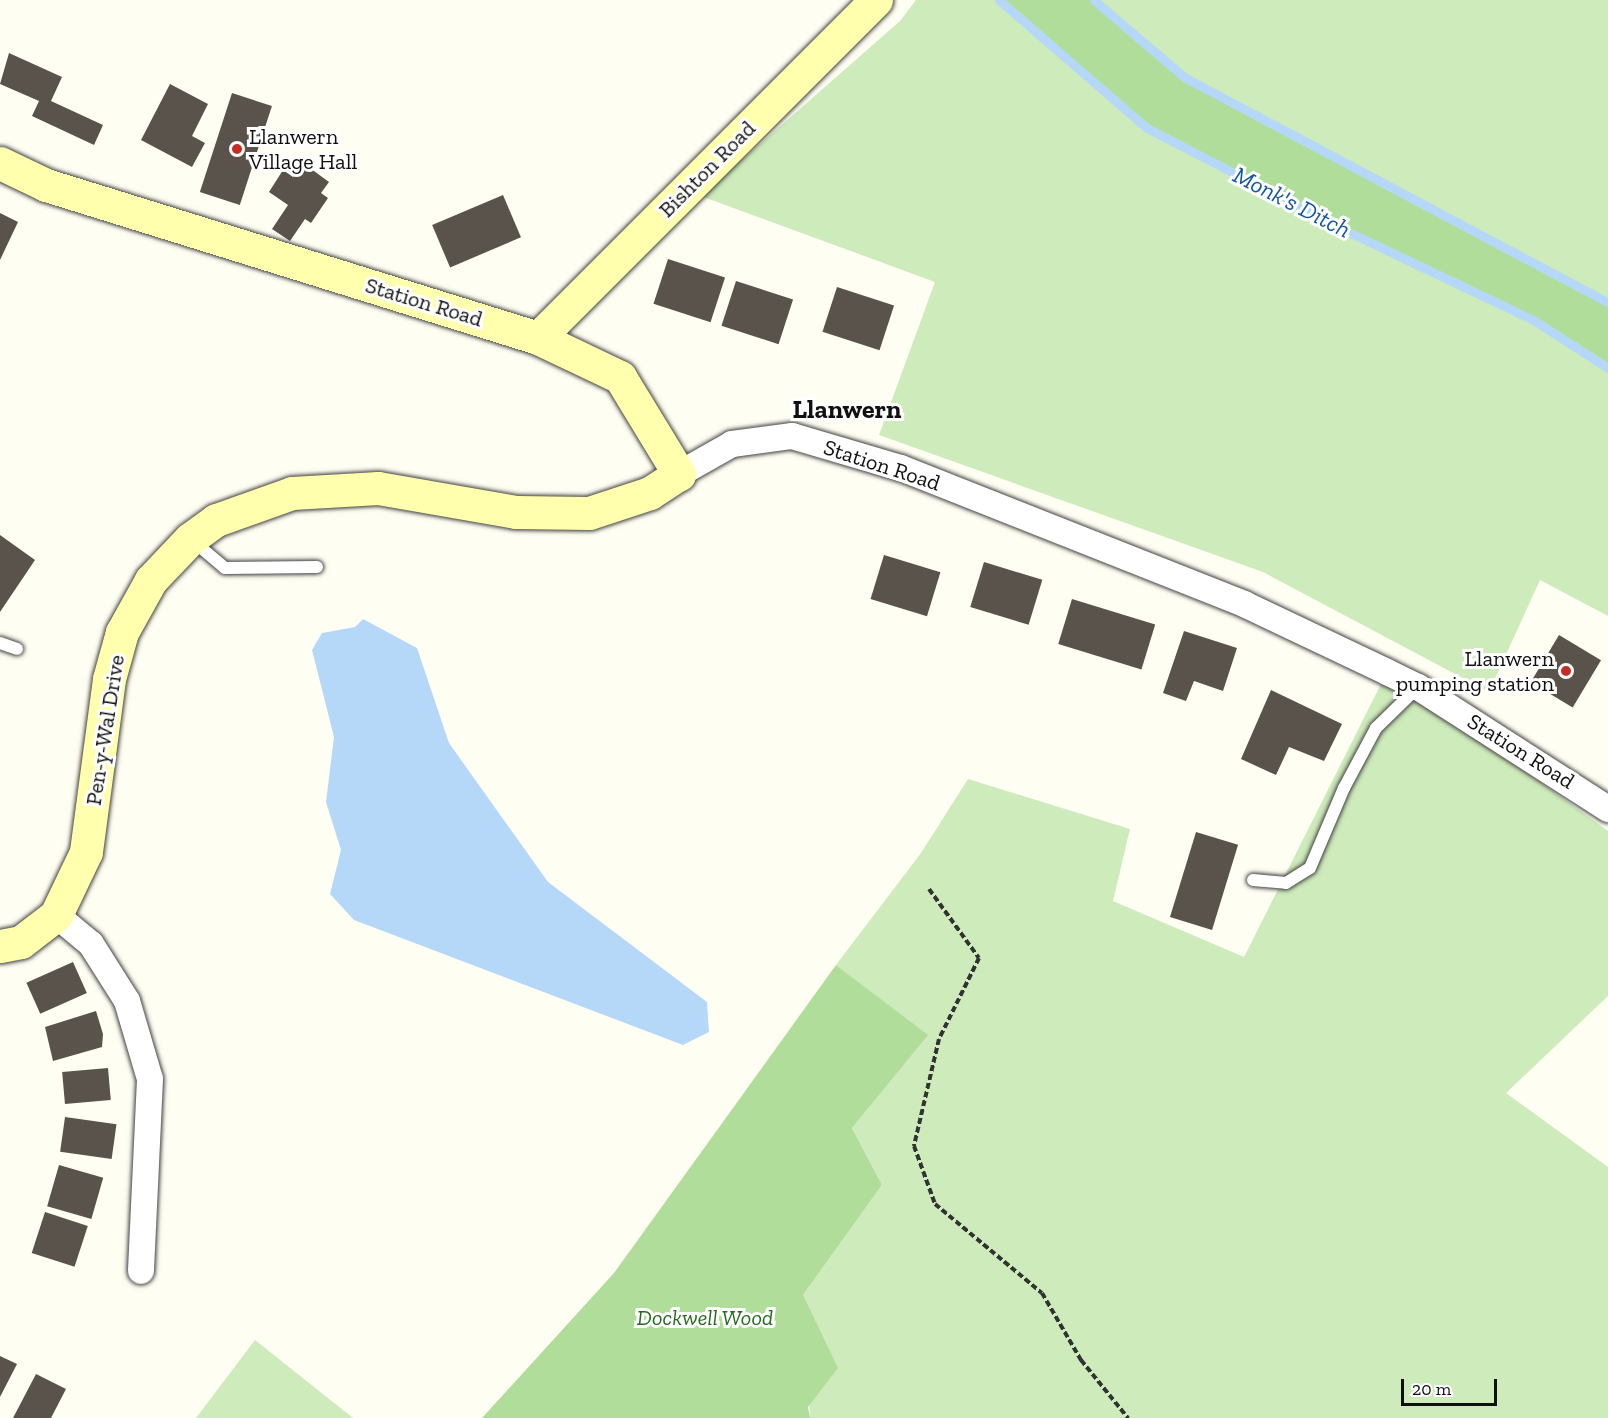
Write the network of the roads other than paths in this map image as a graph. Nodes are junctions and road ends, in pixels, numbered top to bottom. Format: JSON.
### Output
{"nodes":[{"id":1,"x":876,"y":0,"type":"edge"},
{"id":2,"x":0,"y":163,"type":"edge"},
{"id":3,"x":538,"y":338,"type":"junction"},
{"id":4,"x":679,"y":474,"type":"junction"},
{"id":5,"x":190,"y":539,"type":"junction"},
{"id":6,"x":317,"y":567,"type":"dead end"},
{"id":7,"x":0,"y":643,"type":"edge"},
{"id":8,"x":17,"y":649,"type":"dead end"},
{"id":9,"x":1418,"y":687,"type":"junction"},
{"id":10,"x":1608,"y":809,"type":"edge"},
{"id":11,"x":1253,"y":880,"type":"dead end"},
{"id":12,"x":56,"y":915,"type":"junction"},
{"id":13,"x":0,"y":946,"type":"edge"},
{"id":14,"x":141,"y":1271,"type":"dead end"}],
"edges":[{"from":1,"to":3,"type":"street","name":"Bishton Road"},
{"from":2,"to":3,"type":"street","name":"Station Road"},
{"from":3,"to":4,"type":"street","name":"Station Road"},
{"from":4,"to":5,"type":"street","name":"Pen-y-Wal Drive"},
{"from":4,"to":9,"type":"street","name":"Station Road"},
{"from":5,"to":6,"type":"lane"},
{"from":5,"to":12,"type":"street","name":"Pen-y-Wal Drive"},
{"from":7,"to":8,"type":"lane"},
{"from":9,"to":10,"type":"street","name":"Station Road"},
{"from":9,"to":11,"type":"lane"},
{"from":12,"to":13,"type":"street","name":"Pen-y-Wal Drive"},
{"from":12,"to":14,"type":"street"}]}
